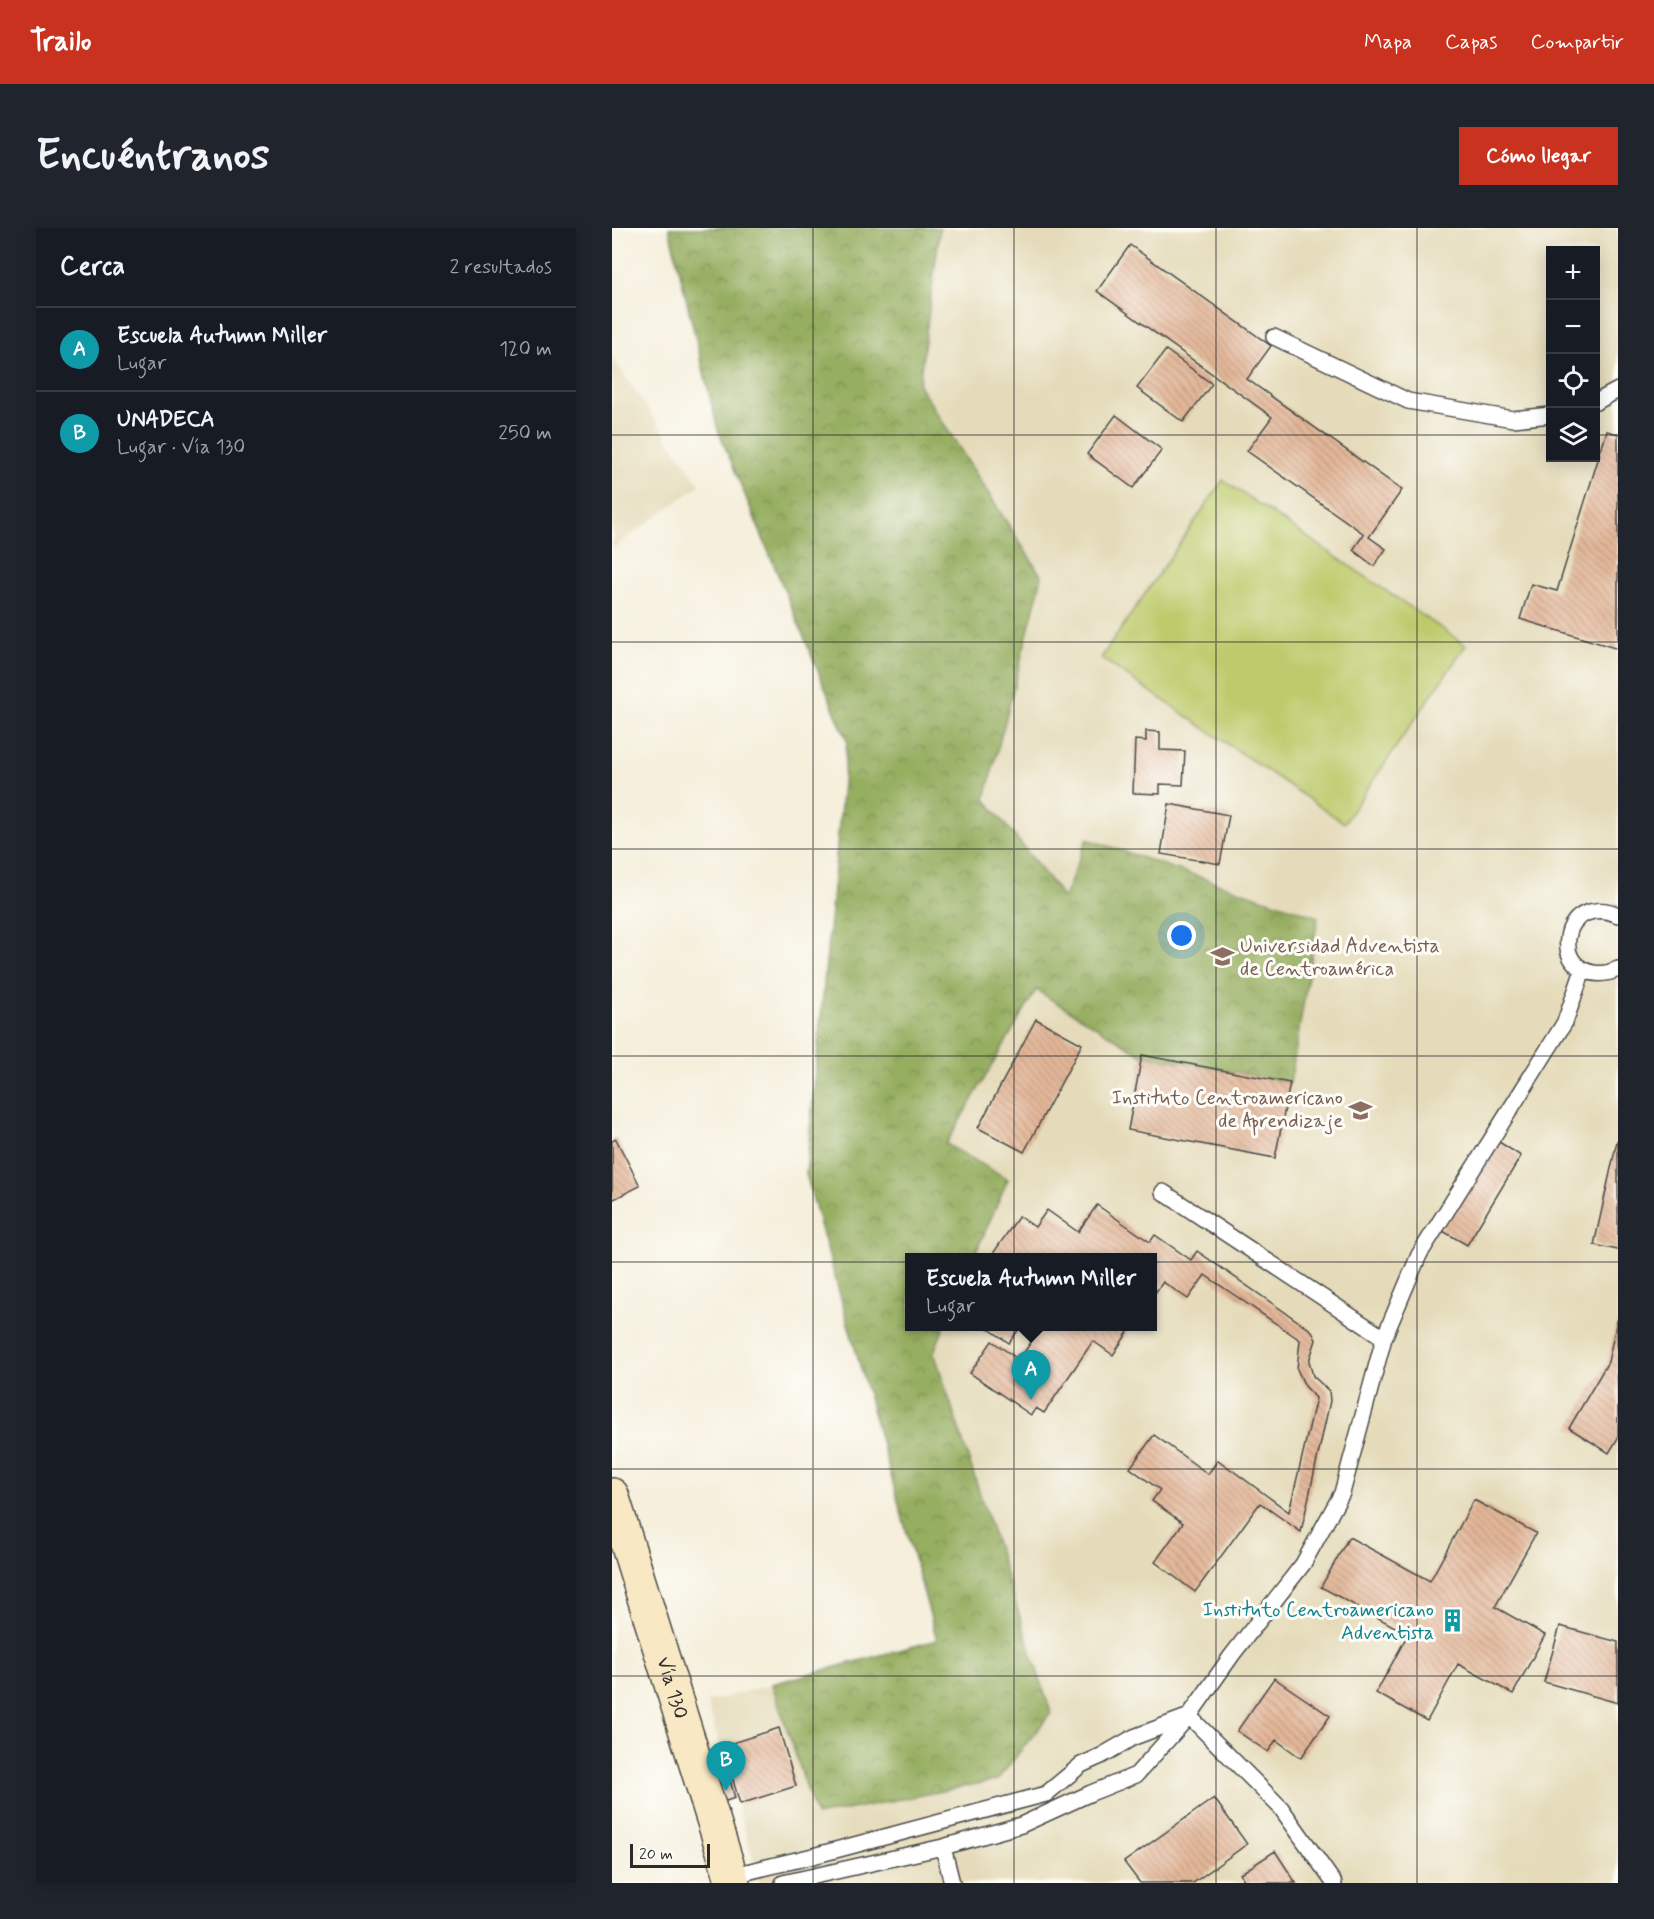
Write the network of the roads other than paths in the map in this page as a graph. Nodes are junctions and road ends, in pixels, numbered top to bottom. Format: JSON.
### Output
{"nodes":[{"id":1,"x":1274,"y":337,"type":"dead end"},
{"id":2,"x":1618,"y":390,"type":"edge"},
{"id":3,"x":1600,"y":400,"type":"edge"},
{"id":4,"x":1546,"y":415,"type":"edge"},
{"id":5,"x":1618,"y":915,"type":"edge"},
{"id":6,"x":1618,"y":969,"type":"edge"},
{"id":7,"x":1583,"y":970,"type":"junction"},
{"id":8,"x":1163,"y":1192,"type":"dead end"},
{"id":9,"x":1384,"y":1338,"type":"junction"},
{"id":10,"x":612,"y":1495,"type":"edge"},
{"id":11,"x":1190,"y":1716,"type":"junction"},
{"id":12,"x":943,"y":1847,"type":"junction"},
{"id":13,"x":731,"y":1879,"type":"edge"},
{"id":14,"x":783,"y":1883,"type":"edge"},
{"id":15,"x":952,"y":1883,"type":"edge"},
{"id":16,"x":1334,"y":1883,"type":"edge"}],
"edges":[{"from":1,"to":4,"type":"lane"},
{"from":2,"to":3,"type":"lane"},
{"from":5,"to":7,"type":"lane"},
{"from":6,"to":7,"type":"lane"},
{"from":7,"to":9,"type":"lane"},
{"from":8,"to":9,"type":"lane"},
{"from":9,"to":11,"type":"lane"},
{"from":10,"to":13,"type":"main road","name":"Vía 130"},
{"from":11,"to":12,"type":"lane"},
{"from":11,"to":13,"type":"lane"},
{"from":11,"to":16,"type":"lane"},
{"from":12,"to":14,"type":"lane"},
{"from":12,"to":15,"type":"lane"}]}
